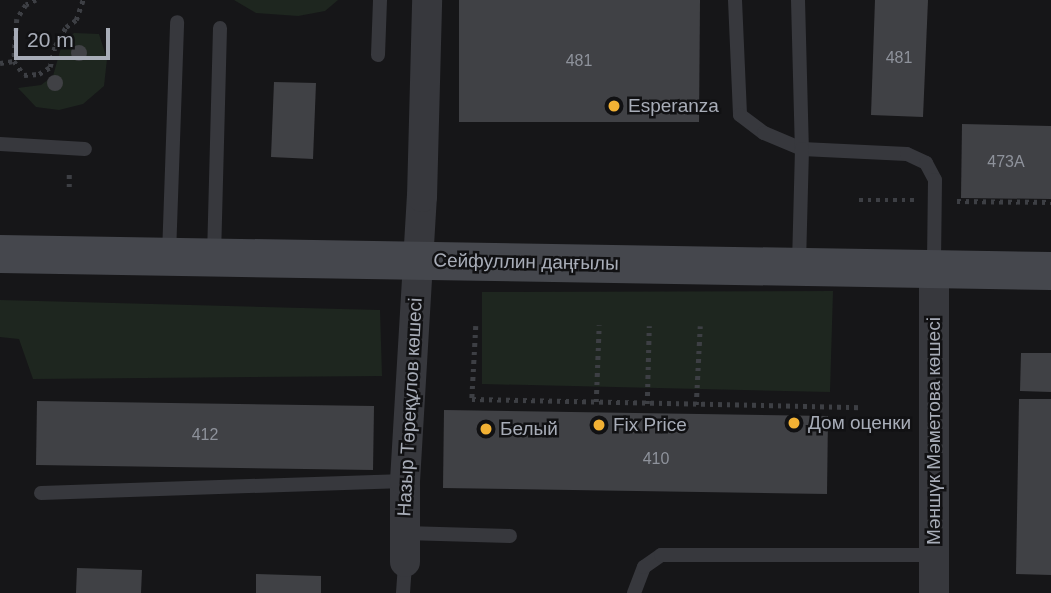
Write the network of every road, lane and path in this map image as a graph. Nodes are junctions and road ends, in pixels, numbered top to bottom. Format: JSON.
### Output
{"nodes":[{"id":1,"x":36,"y":0,"type":"edge"},
{"id":2,"x":83,"y":0,"type":"edge"},
{"id":3,"x":380,"y":0,"type":"edge"},
{"id":4,"x":426,"y":0,"type":"edge"},
{"id":5,"x":736,"y":0,"type":"edge"},
{"id":6,"x":798,"y":0,"type":"edge"},
{"id":7,"x":177,"y":22,"type":"dead end"},
{"id":8,"x":220,"y":28,"type":"dead end"},
{"id":9,"x":378,"y":55,"type":"dead end"},
{"id":10,"x":14,"y":61,"type":"junction"},
{"id":11,"x":0,"y":63,"type":"edge"},
{"id":12,"x":0,"y":144,"type":"edge"},
{"id":13,"x":85,"y":149,"type":"dead end"},
{"id":14,"x":802,"y":149,"type":"junction"},
{"id":15,"x":0,"y":254,"type":"edge"},
{"id":16,"x":169,"y":257,"type":"junction"},
{"id":17,"x":214,"y":258,"type":"junction"},
{"id":18,"x":417,"y":261,"type":"junction"},
{"id":19,"x":799,"y":267,"type":"junction"},
{"id":20,"x":934,"y":269,"type":"junction"},
{"id":21,"x":1051,"y":271,"type":"edge"},
{"id":22,"x":598,"y":325,"type":"dead end"},
{"id":23,"x":476,"y":326,"type":"dead end"},
{"id":24,"x":649,"y":326,"type":"dead end"},
{"id":25,"x":700,"y":326,"type":"dead end"},
{"id":26,"x":596,"y":402,"type":"junction"},
{"id":27,"x":647,"y":404,"type":"junction"},
{"id":28,"x":696,"y":405,"type":"junction"},
{"id":29,"x":861,"y":407,"type":"dead end"},
{"id":30,"x":405,"y":481,"type":"junction"},
{"id":31,"x":41,"y":493,"type":"dead end"},
{"id":32,"x":510,"y":536,"type":"dead end"},
{"id":33,"x":405,"y":548,"type":"junction"},
{"id":34,"x":934,"y":555,"type":"junction"},
{"id":35,"x":403,"y":593,"type":"edge"},
{"id":36,"x":634,"y":593,"type":"edge"},
{"id":37,"x":934,"y":593,"type":"edge"}],
"edges":[{"from":1,"to":10,"type":"path"},
{"from":2,"to":10,"type":"path"},
{"from":3,"to":9,"type":"lane"},
{"from":4,"to":18,"type":"street","name":"Назыр Төреқұлов көшесі"},
{"from":5,"to":14,"type":"lane"},
{"from":6,"to":14,"type":"lane"},
{"from":7,"to":16,"type":"lane"},
{"from":8,"to":17,"type":"lane"},
{"from":10,"to":11,"type":"path"},
{"from":12,"to":13,"type":"lane"},
{"from":14,"to":19,"type":"lane"},
{"from":14,"to":20,"type":"lane"},
{"from":15,"to":16,"type":"main road","name":"Сейфуллин даңғылы"},
{"from":16,"to":17,"type":"main road","name":"Сейфуллин даңғылы"},
{"from":17,"to":18,"type":"main road","name":"Сейфуллин даңғылы"},
{"from":18,"to":19,"type":"main road","name":"Сейфуллин даңғылы"},
{"from":18,"to":30,"type":"street","name":"Назыр Төреқұлов көшесі"},
{"from":19,"to":20,"type":"main road","name":"Сейфуллин даңғылы"},
{"from":20,"to":21,"type":"main road","name":"Сейфуллин даңғылы"},
{"from":20,"to":34,"type":"street","name":"Мәншүк Мәметова көшесі"},
{"from":22,"to":26,"type":"path"},
{"from":23,"to":26,"type":"path"},
{"from":24,"to":27,"type":"path"},
{"from":25,"to":28,"type":"path"},
{"from":26,"to":27,"type":"path"},
{"from":27,"to":28,"type":"path"},
{"from":28,"to":29,"type":"path"},
{"from":30,"to":31,"type":"lane"},
{"from":30,"to":33,"type":"street","name":"Назыр Төреқұлов көшесі"},
{"from":32,"to":33,"type":"lane"},
{"from":33,"to":35,"type":"lane"},
{"from":34,"to":36,"type":"lane"},
{"from":34,"to":37,"type":"street","name":"Мәншүк Мәметова көшесі"}]}
